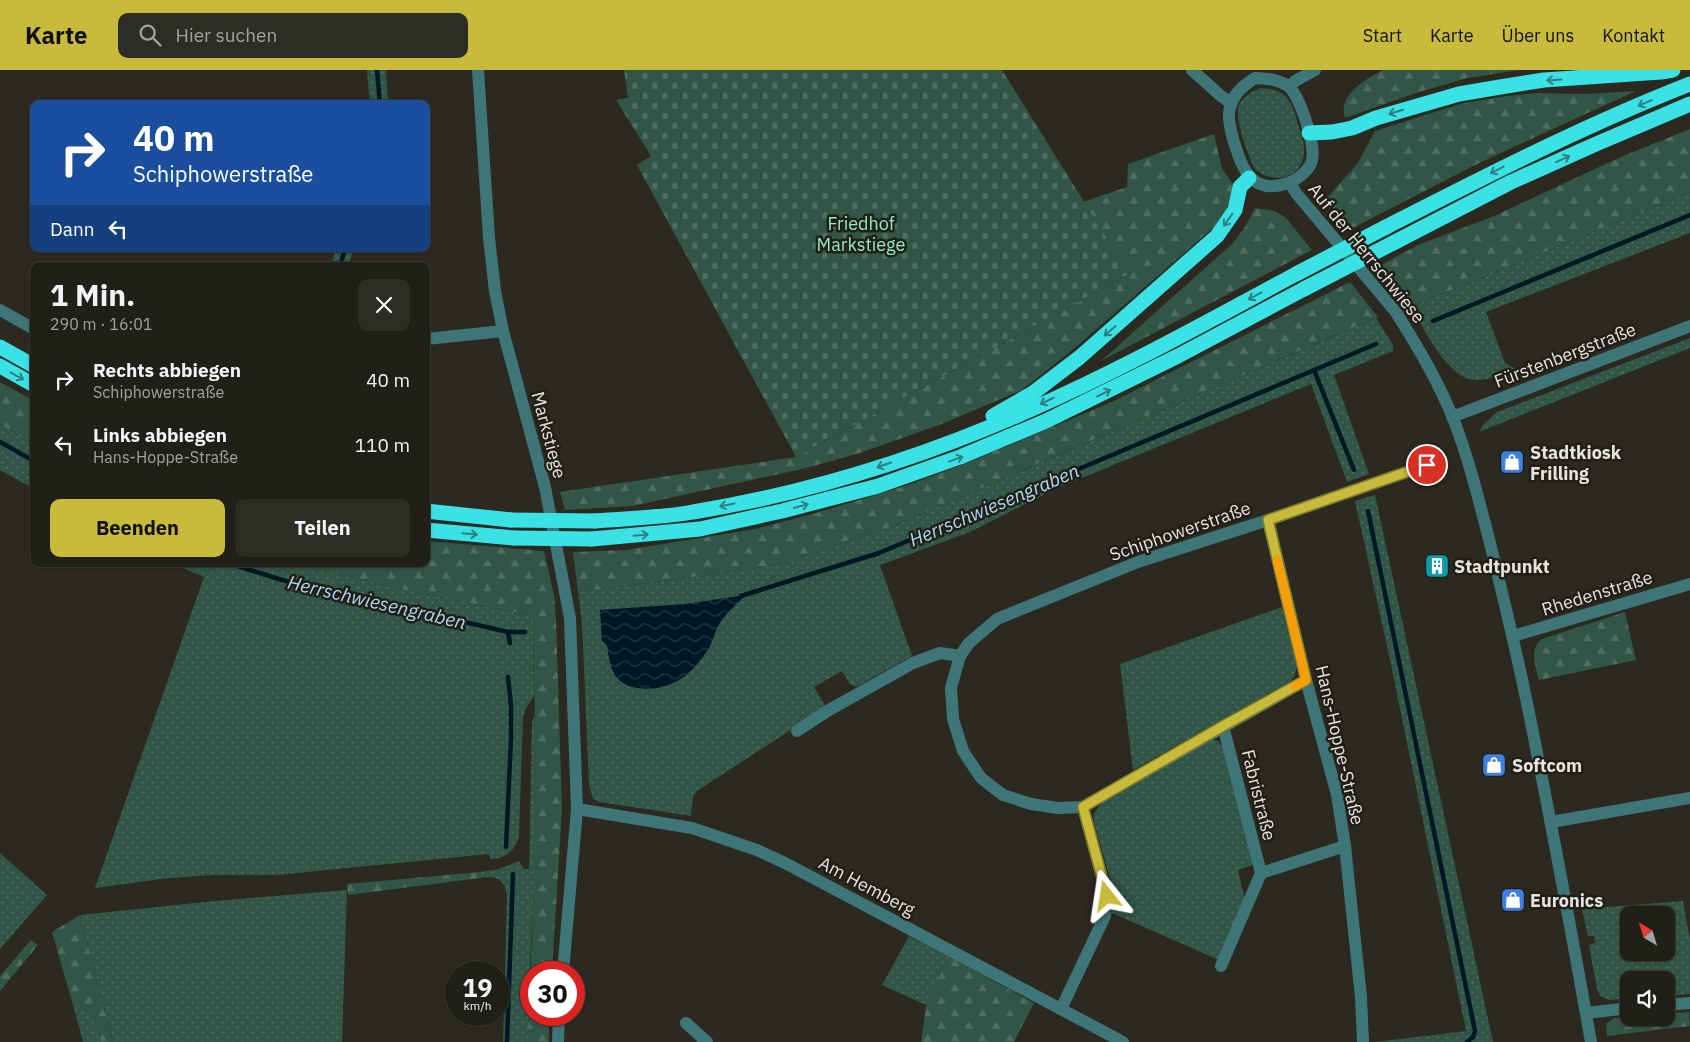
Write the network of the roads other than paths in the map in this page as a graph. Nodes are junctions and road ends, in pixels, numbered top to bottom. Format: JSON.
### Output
{"nodes":[{"id":1,"x":478,"y":70,"type":"edge"},
{"id":2,"x":1192,"y":70,"type":"edge"},
{"id":3,"x":1316,"y":70,"type":"edge"},
{"id":4,"x":1673,"y":70,"type":"edge"},
{"id":5,"x":1690,"y":84,"type":"edge"},
{"id":6,"x":1290,"y":87,"type":"junction"},
{"id":7,"x":1231,"y":103,"type":"junction"},
{"id":8,"x":1690,"y":104,"type":"edge"},
{"id":9,"x":1309,"y":134,"type":"junction"},
{"id":10,"x":1249,"y":178,"type":"junction"},
{"id":11,"x":1290,"y":183,"type":"junction"},
{"id":12,"x":0,"y":310,"type":"edge"},
{"id":13,"x":1690,"y":326,"type":"edge"},
{"id":14,"x":30,"y":327,"type":"edge"},
{"id":15,"x":503,"y":331,"type":"junction"},
{"id":16,"x":430,"y":339,"type":"edge"},
{"id":17,"x":0,"y":347,"type":"edge"},
{"id":18,"x":30,"y":364,"type":"edge"},
{"id":19,"x":0,"y":366,"type":"edge"},
{"id":20,"x":30,"y":383,"type":"edge"},
{"id":21,"x":1452,"y":417,"type":"junction"},
{"id":22,"x":947,"y":444,"type":"junction"},
{"id":23,"x":1427,"y":465,"type":"dead end"},
{"id":24,"x":430,"y":511,"type":"edge"},
{"id":25,"x":1268,"y":520,"type":"junction"},
{"id":26,"x":430,"y":530,"type":"edge"},
{"id":27,"x":1690,"y":584,"type":"edge"},
{"id":28,"x":1513,"y":636,"type":"junction"},
{"id":29,"x":960,"y":656,"type":"junction"},
{"id":30,"x":1306,"y":680,"type":"junction"},
{"id":31,"x":1223,"y":726,"type":"junction"},
{"id":32,"x":797,"y":731,"type":"dead end"},
{"id":33,"x":1690,"y":798,"type":"edge"},
{"id":34,"x":1083,"y":807,"type":"junction"},
{"id":35,"x":577,"y":809,"type":"junction"},
{"id":36,"x":1551,"y":822,"type":"junction"},
{"id":37,"x":1345,"y":846,"type":"junction"},
{"id":38,"x":1261,"y":873,"type":"junction"},
{"id":39,"x":564,"y":961,"type":"edge"},
{"id":40,"x":1221,"y":966,"type":"dead end"},
{"id":41,"x":1690,"y":1003,"type":"edge"},
{"id":42,"x":1675,"y":1004,"type":"edge"},
{"id":43,"x":1061,"y":1009,"type":"junction"},
{"id":44,"x":1620,"y":1009,"type":"edge"},
{"id":45,"x":1586,"y":1013,"type":"junction"},
{"id":46,"x":686,"y":1023,"type":"dead end"},
{"id":47,"x":559,"y":1026,"type":"edge"},
{"id":48,"x":558,"y":1042,"type":"edge"},
{"id":49,"x":707,"y":1042,"type":"edge"},
{"id":50,"x":1123,"y":1042,"type":"edge"},
{"id":51,"x":1363,"y":1042,"type":"edge"},
{"id":52,"x":1591,"y":1042,"type":"edge"}],
"edges":[{"from":1,"to":15,"type":"street","name":"Markstiege"},
{"from":2,"to":7,"type":"street"},
{"from":3,"to":6,"type":"street"},
{"from":4,"to":9,"type":"highway","one_way":true},
{"from":5,"to":22,"type":"highway","one_way":true,"bridge":true},
{"from":6,"to":7,"type":"street"},
{"from":6,"to":9,"type":"street"},
{"from":7,"to":10,"type":"street"},
{"from":26,"to":8,"type":"highway","one_way":true,"bridge":true},
{"from":9,"to":11,"type":"street"},
{"from":10,"to":11,"type":"street"},
{"from":10,"to":22,"type":"highway","one_way":true},
{"from":11,"to":21,"type":"street","name":"Auf der Herrschwiese"},
{"from":12,"to":14,"type":"street"},
{"from":13,"to":21,"type":"street","name":"Fürstenbergstraße"},
{"from":15,"to":16,"type":"street"},
{"from":15,"to":35,"type":"street","name":"Markstiege"},
{"from":17,"to":18,"type":"highway"},
{"from":19,"to":20,"type":"highway","one_way":true},
{"from":21,"to":28,"type":"street","name":"Auf der Herrschwiese"},
{"from":22,"to":24,"type":"highway","one_way":true,"bridge":true},
{"from":23,"to":25,"type":"street","name":"Schiphowerstraße"},
{"from":25,"to":29,"type":"street","name":"Schiphowerstraße"},
{"from":25,"to":30,"type":"street","name":"Hans-Hoppe-Straße"},
{"from":27,"to":28,"type":"street","name":"Rhedenstraße"},
{"from":28,"to":36,"type":"street","name":"Auf der Herrschwiese"},
{"from":29,"to":32,"type":"street"},
{"from":29,"to":34,"type":"street","name":"Schiphowerstraße"},
{"from":30,"to":31,"type":"street","name":"Schiphowerstraße"},
{"from":30,"to":37,"type":"street","name":"Hans-Hoppe-Straße"},
{"from":31,"to":34,"type":"street","name":"Schiphowerstraße"},
{"from":31,"to":38,"type":"street","name":"Fabristraße"},
{"from":33,"to":36,"type":"street"},
{"from":34,"to":43,"type":"street"},
{"from":35,"to":39,"type":"street","name":"Markstiege"},
{"from":35,"to":43,"type":"street","name":"Am Hemberg"},
{"from":36,"to":45,"type":"street","name":"Auf der Herrschwiese"},
{"from":37,"to":38,"type":"street"},
{"from":37,"to":51,"type":"street","name":"Hans-Hoppe-Straße"},
{"from":38,"to":40,"type":"street"},
{"from":41,"to":42,"type":"street"},
{"from":43,"to":50,"type":"street","name":"Am Hemberg"},
{"from":44,"to":45,"type":"street"},
{"from":45,"to":52,"type":"street","name":"Auf der Herrschwiese"},
{"from":46,"to":49,"type":"street"},
{"from":47,"to":48,"type":"street"}]}
